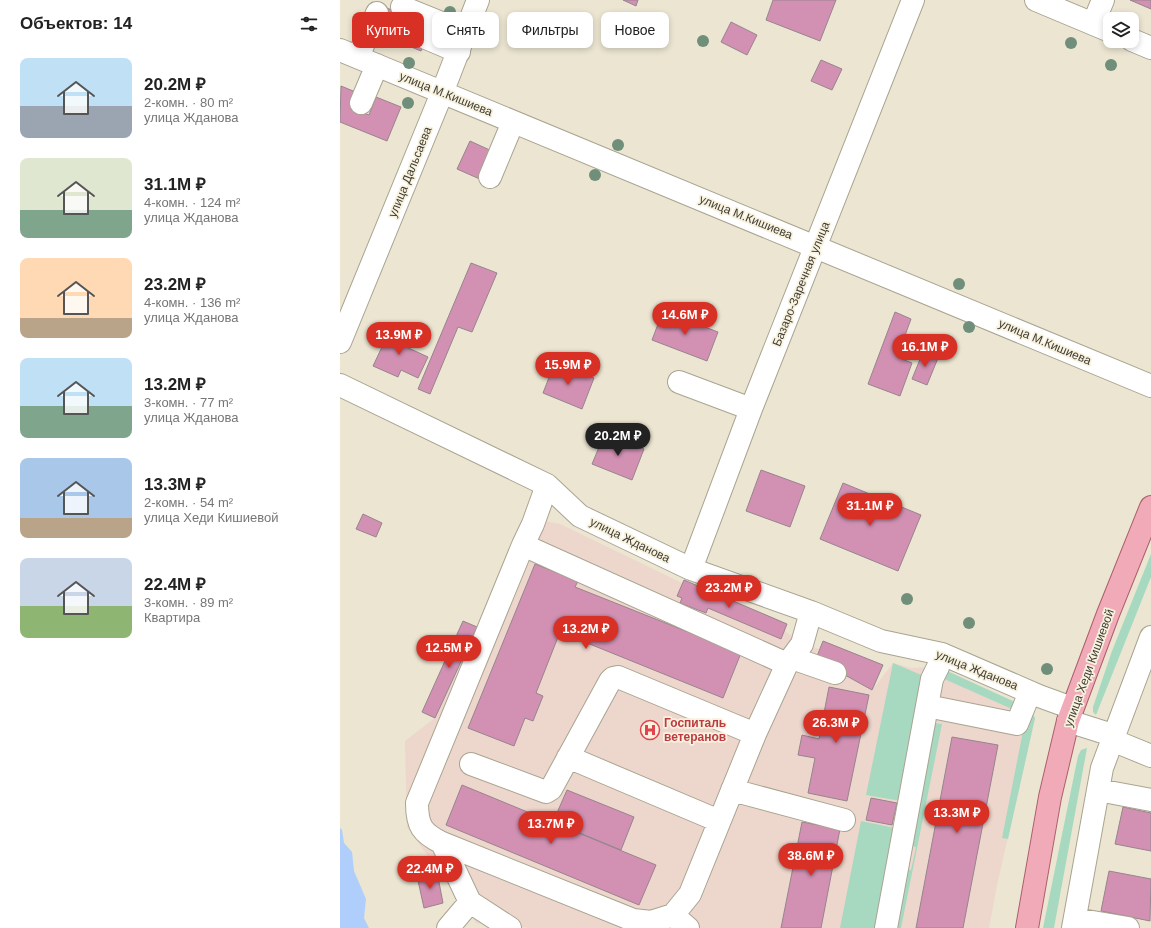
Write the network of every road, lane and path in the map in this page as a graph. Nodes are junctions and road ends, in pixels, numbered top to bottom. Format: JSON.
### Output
{"nodes":[{"id":1,"x":478,"y":0,"type":"edge"},
{"id":2,"x":913,"y":0,"type":"edge"},
{"id":3,"x":1036,"y":0,"type":"edge"},
{"id":4,"x":1103,"y":0,"type":"edge"},
{"id":5,"x":402,"y":7,"type":"dead end"},
{"id":6,"x":473,"y":12,"type":"edge"},
{"id":7,"x":432,"y":24,"type":"edge"},
{"id":8,"x":1102,"y":28,"type":"edge"},
{"id":9,"x":426,"y":38,"type":"dead end"},
{"id":10,"x":432,"y":39,"type":"edge"},
{"id":11,"x":1139,"y":43,"type":"edge"},
{"id":12,"x":362,"y":48,"type":"edge"},
{"id":13,"x":460,"y":48,"type":"edge"},
{"id":14,"x":1151,"y":48,"type":"edge"},
{"id":15,"x":358,"y":58,"type":"edge"},
{"id":16,"x":442,"y":93,"type":"junction"},
{"id":17,"x":361,"y":103,"type":"dead end"},
{"id":18,"x":513,"y":122,"type":"junction"},
{"id":19,"x":490,"y":176,"type":"dead end"},
{"id":20,"x":815,"y":246,"type":"junction"},
{"id":21,"x":340,"y":342,"type":"edge"},
{"id":22,"x":679,"y":382,"type":"dead end"},
{"id":23,"x":340,"y":385,"type":"edge"},
{"id":24,"x":1151,"y":386,"type":"edge"},
{"id":25,"x":751,"y":409,"type":"junction"},
{"id":26,"x":547,"y":485,"type":"junction"},
{"id":27,"x":1151,"y":507,"type":"edge"},
{"id":28,"x":523,"y":545,"type":"junction"},
{"id":29,"x":691,"y":569,"type":"junction"},
{"id":30,"x":811,"y":612,"type":"junction"},
{"id":31,"x":1149,"y":647,"type":"edge"},
{"id":32,"x":942,"y":654,"type":"junction"},
{"id":33,"x":790,"y":661,"type":"junction"},
{"id":34,"x":835,"y":673,"type":"dead end"},
{"id":35,"x":1030,"y":692,"type":"junction"},
{"id":36,"x":927,"y":706,"type":"junction"},
{"id":37,"x":1070,"y":714,"type":"junction"},
{"id":38,"x":755,"y":734,"type":"junction"},
{"id":39,"x":1112,"y":740,"type":"junction"},
{"id":40,"x":1151,"y":756,"type":"edge"},
{"id":41,"x":568,"y":757,"type":"junction"},
{"id":42,"x":471,"y":764,"type":"dead end"},
{"id":43,"x":732,"y":790,"type":"junction"},
{"id":44,"x":1098,"y":790,"type":"junction"},
{"id":45,"x":1151,"y":800,"type":"edge"},
{"id":46,"x":844,"y":820,"type":"dead end"},
{"id":47,"x":718,"y":822,"type":"junction"},
{"id":48,"x":442,"y":843,"type":"junction"},
{"id":49,"x":470,"y":902,"type":"junction"},
{"id":50,"x":680,"y":922,"type":"edge"},
{"id":51,"x":1074,"y":924,"type":"edge"},
{"id":52,"x":448,"y":928,"type":"edge"},
{"id":53,"x":510,"y":928,"type":"edge"},
{"id":54,"x":886,"y":928,"type":"edge"},
{"id":55,"x":1027,"y":928,"type":"edge"},
{"id":56,"x":1128,"y":928,"type":"edge"}],
"edges":[{"from":1,"to":6,"type":"street","name":"улица Дальсаева"},
{"from":2,"to":20,"type":"street","name":"Базаро-Заречная улица"},
{"from":3,"to":8,"type":"street"},
{"from":4,"to":8,"type":"street"},
{"from":5,"to":7,"type":"street"},
{"from":9,"to":10,"type":"street"},
{"from":11,"to":14,"type":"street"},
{"from":12,"to":15,"type":"street"},
{"from":13,"to":16,"type":"street","name":"улица Дальсаева"},
{"from":15,"to":16,"type":"street","name":"улица М.Кишиева"},
{"from":15,"to":17,"type":"street"},
{"from":16,"to":18,"type":"street","name":"улица М.Кишиева"},
{"from":16,"to":21,"type":"street","name":"улица Дальсаева"},
{"from":18,"to":19,"type":"street"},
{"from":18,"to":20,"type":"street","name":"улица М.Кишиева"},
{"from":20,"to":24,"type":"street","name":"улица М.Кишиева"},
{"from":20,"to":25,"type":"street","name":"Базаро-Заречная улица"},
{"from":22,"to":25,"type":"street"},
{"from":23,"to":26,"type":"street","name":"улица Жданова"},
{"from":25,"to":29,"type":"street","name":"Базаро-Заречная улица"},
{"from":26,"to":28,"type":"street"},
{"from":26,"to":29,"type":"street","name":"улица Жданова"},
{"from":27,"to":37,"type":"main road","name":"улица Хеди Кишиевой"},
{"from":28,"to":33,"type":"street"},
{"from":28,"to":48,"type":"street"},
{"from":29,"to":30,"type":"street","name":"улица Жданова"},
{"from":30,"to":32,"type":"street","name":"улица Жданова"},
{"from":30,"to":33,"type":"street"},
{"from":31,"to":39,"type":"street"},
{"from":32,"to":35,"type":"street","name":"улица Жданова"},
{"from":32,"to":36,"type":"street"},
{"from":33,"to":34,"type":"street"},
{"from":33,"to":38,"type":"street"},
{"from":35,"to":36,"type":"street"},
{"from":35,"to":37,"type":"street","name":"улица Жданова"},
{"from":36,"to":54,"type":"street"},
{"from":37,"to":39,"type":"street","name":"улица Жданова"},
{"from":37,"to":55,"type":"main road","name":"улица Хеди Кишиевой"},
{"from":38,"to":41,"type":"street"},
{"from":38,"to":43,"type":"street"},
{"from":39,"to":40,"type":"street","name":"улица Жданова"},
{"from":39,"to":44,"type":"street"},
{"from":41,"to":42,"type":"street"},
{"from":41,"to":47,"type":"street"},
{"from":43,"to":46,"type":"street"},
{"from":43,"to":47,"type":"street"},
{"from":44,"to":45,"type":"street"},
{"from":44,"to":51,"type":"street"},
{"from":47,"to":50,"type":"street"},
{"from":48,"to":49,"type":"street"},
{"from":48,"to":50,"type":"street"},
{"from":49,"to":52,"type":"street"},
{"from":49,"to":53,"type":"street"},
{"from":51,"to":56,"type":"street"}]}
